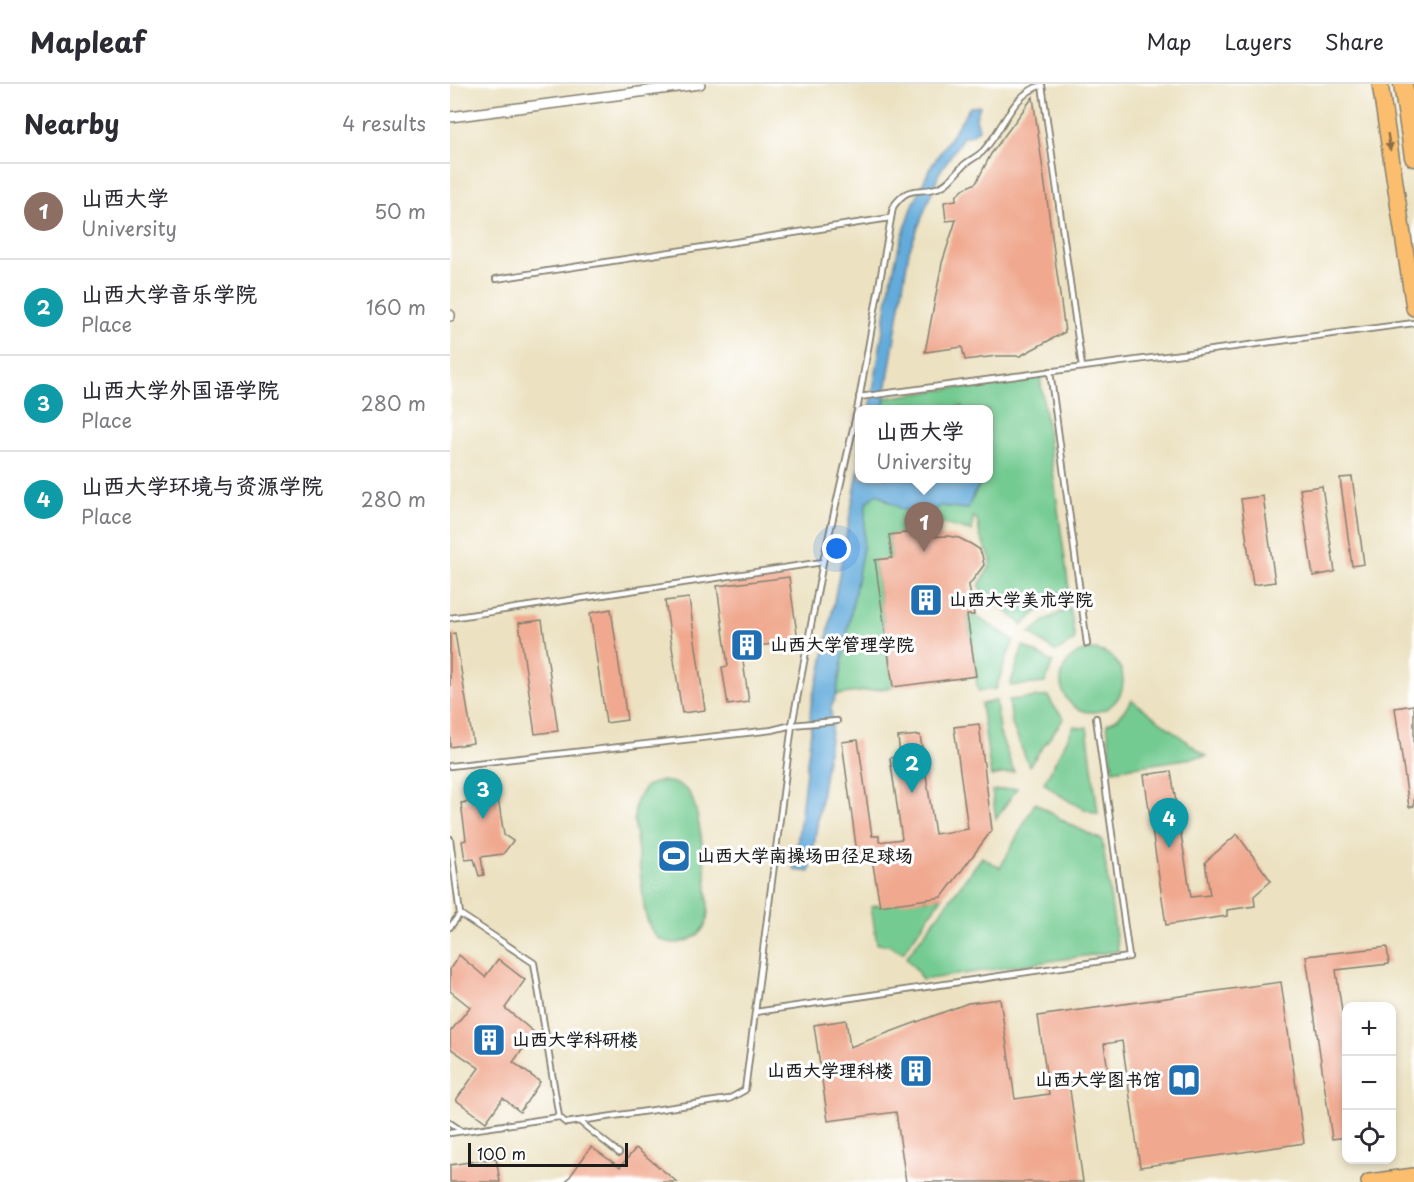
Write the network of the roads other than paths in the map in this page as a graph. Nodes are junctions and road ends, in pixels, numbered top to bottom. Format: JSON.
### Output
{"nodes":[{"id":1,"x":700,"y":84,"type":"edge"},
{"id":2,"x":1380,"y":84,"type":"edge"},
{"id":3,"x":1403,"y":84,"type":"edge"},
{"id":4,"x":450,"y":117,"type":"edge"},
{"id":5,"x":1414,"y":157,"type":"edge"},
{"id":6,"x":890,"y":218,"type":"junction"},
{"id":7,"x":496,"y":279,"type":"dead end"},
{"id":8,"x":1414,"y":308,"type":"edge"},
{"id":9,"x":1414,"y":323,"type":"edge"},
{"id":10,"x":1082,"y":367,"type":"junction"},
{"id":11,"x":1050,"y":371,"type":"junction"},
{"id":12,"x":859,"y":397,"type":"junction"},
{"id":13,"x":857,"y":405,"type":"edge"},
{"id":14,"x":855,"y":416,"type":"edge"},
{"id":15,"x":824,"y":562,"type":"junction"},
{"id":16,"x":450,"y":618,"type":"edge"},
{"id":17,"x":1087,"y":644,"type":"dead end"},
{"id":18,"x":1096,"y":718,"type":"dead end"},
{"id":19,"x":837,"y":721,"type":"dead end"},
{"id":20,"x":792,"y":725,"type":"junction"},
{"id":21,"x":450,"y":766,"type":"edge"},
{"id":22,"x":450,"y":839,"type":"edge"},
{"id":23,"x":460,"y":914,"type":"junction"},
{"id":24,"x":450,"y":927,"type":"edge"},
{"id":25,"x":756,"y":1012,"type":"junction"},
{"id":26,"x":559,"y":1117,"type":"junction"},
{"id":27,"x":579,"y":1121,"type":"junction"},
{"id":28,"x":450,"y":1123,"type":"edge"},
{"id":29,"x":462,"y":1131,"type":"junction"},
{"id":30,"x":450,"y":1132,"type":"edge"},
{"id":31,"x":619,"y":1153,"type":"dead end"},
{"id":32,"x":1414,"y":1176,"type":"edge"},
{"id":33,"x":1369,"y":1182,"type":"edge"}],
"edges":[{"from":1,"to":4,"type":"street"},
{"from":2,"to":8,"type":"main road","one_way":true},
{"from":3,"to":5,"type":"highway"},
{"from":6,"to":7,"type":"lane"},
{"from":6,"to":10,"type":"lane"},
{"from":6,"to":12,"type":"lane"},
{"from":9,"to":10,"type":"lane"},
{"from":10,"to":11,"type":"lane"},
{"from":11,"to":12,"type":"lane"},
{"from":11,"to":17,"type":"lane"},
{"from":12,"to":13,"type":"lane"},
{"from":14,"to":15,"type":"lane"},
{"from":15,"to":16,"type":"lane"},
{"from":15,"to":20,"type":"lane"},
{"from":18,"to":25,"type":"lane"},
{"from":19,"to":20,"type":"lane"},
{"from":20,"to":21,"type":"lane"},
{"from":20,"to":25,"type":"lane"},
{"from":22,"to":23,"type":"lane"},
{"from":23,"to":24,"type":"lane"},
{"from":23,"to":26,"type":"lane"},
{"from":25,"to":27,"type":"lane"},
{"from":26,"to":27,"type":"lane"},
{"from":26,"to":29,"type":"lane"},
{"from":27,"to":31,"type":"lane"},
{"from":28,"to":29,"type":"lane"},
{"from":29,"to":30,"type":"lane"},
{"from":32,"to":33,"type":"main road"}]}
